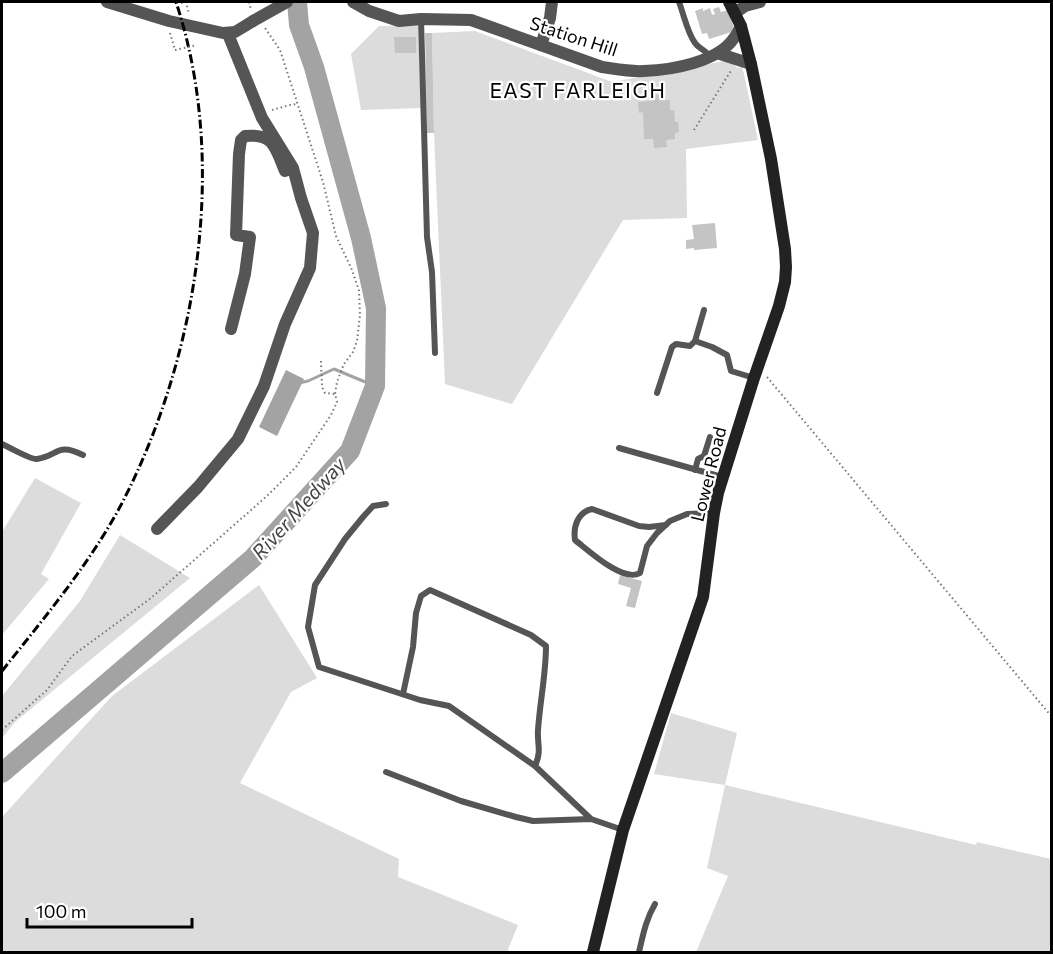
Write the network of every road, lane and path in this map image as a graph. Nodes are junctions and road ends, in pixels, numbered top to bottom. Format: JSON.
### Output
{"nodes":[{"id":1,"x":107,"y":2,"type":"edge"},
{"id":2,"x":249,"y":2,"type":"edge"},
{"id":3,"x":286,"y":2,"type":"edge"},
{"id":4,"x":353,"y":2,"type":"edge"},
{"id":5,"x":552,"y":2,"type":"edge"},
{"id":6,"x":679,"y":2,"type":"edge"},
{"id":7,"x":760,"y":2,"type":"edge"},
{"id":8,"x":181,"y":3,"type":"edge"},
{"id":9,"x":188,"y":7,"type":"dead end"},
{"id":10,"x":732,"y":7,"type":"edge"},
{"id":11,"x":255,"y":19,"type":"junction"},
{"id":12,"x":422,"y":19,"type":"junction"},
{"id":13,"x":741,"y":26,"type":"junction"},
{"id":14,"x":228,"y":33,"type":"junction"},
{"id":15,"x":176,"y":40,"type":"dead end"},
{"id":16,"x":197,"y":45,"type":"dead end"},
{"id":17,"x":541,"y":45,"type":"junction"},
{"id":18,"x":713,"y":55,"type":"junction"},
{"id":19,"x":738,"y":59,"type":"junction"},
{"id":20,"x":751,"y":64,"type":"junction"},
{"id":21,"x":297,"y":104,"type":"junction"},
{"id":22,"x":260,"y":114,"type":"junction"},
{"id":23,"x":694,"y":130,"type":"dead end"},
{"id":24,"x":293,"y":168,"type":"junction"},
{"id":25,"x":704,"y":310,"type":"dead end"},
{"id":26,"x":231,"y":329,"type":"dead end"},
{"id":27,"x":695,"y":341,"type":"junction"},
{"id":28,"x":435,"y":353,"type":"dead end"},
{"id":29,"x":321,"y":361,"type":"dead end"},
{"id":30,"x":756,"y":372,"type":"junction"},
{"id":31,"x":657,"y":393,"type":"dead end"},
{"id":32,"x":335,"y":394,"type":"junction"},
{"id":33,"x":710,"y":437,"type":"dead end"},
{"id":34,"x":2,"y":444,"type":"edge"},
{"id":35,"x":619,"y":448,"type":"dead end"},
{"id":36,"x":83,"y":455,"type":"dead end"},
{"id":37,"x":695,"y":470,"type":"junction"},
{"id":38,"x":722,"y":477,"type":"junction"},
{"id":39,"x":386,"y":504,"type":"dead end"},
{"id":40,"x":714,"y":513,"type":"junction"},
{"id":41,"x":666,"y":525,"type":"junction"},
{"id":42,"x":157,"y":529,"type":"dead end"},
{"id":43,"x":403,"y":694,"type":"junction"},
{"id":44,"x":1052,"y":717,"type":"edge"},
{"id":45,"x":2,"y":730,"type":"edge"},
{"id":46,"x":535,"y":766,"type":"junction"},
{"id":47,"x":386,"y":772,"type":"dead end"},
{"id":48,"x":591,"y":819,"type":"junction"},
{"id":49,"x":623,"y":830,"type":"junction"},
{"id":50,"x":655,"y":904,"type":"dead end"},
{"id":51,"x":593,"y":952,"type":"edge"},
{"id":52,"x":639,"y":952,"type":"edge"}],
"edges":[{"from":1,"to":14,"type":"street"},
{"from":2,"to":11,"type":"path"},
{"from":3,"to":11,"type":"street","bridge":true},
{"from":4,"to":12,"type":"street","name":"Station Hill"},
{"from":5,"to":17,"type":"street"},
{"from":6,"to":18,"type":"lane"},
{"from":7,"to":10,"type":"street"},
{"from":8,"to":9,"type":"path"},
{"from":10,"to":13,"type":"main road","name":"Lower Road"},
{"from":11,"to":14,"type":"street"},
{"from":11,"to":21,"type":"path"},
{"from":12,"to":17,"type":"street","name":"Station Hill"},
{"from":12,"to":28,"type":"lane"},
{"from":13,"to":18,"type":"street","name":"Station Hill"},
{"from":13,"to":20,"type":"main road","name":"Lower Road"},
{"from":14,"to":22,"type":"street"},
{"from":15,"to":16,"type":"path","bridge":true},
{"from":17,"to":18,"type":"street","name":"Station Hill"},
{"from":18,"to":19,"type":"street"},
{"from":19,"to":20,"type":"street"},
{"from":19,"to":23,"type":"path"},
{"from":20,"to":30,"type":"main road","name":"Lower Road"},
{"from":21,"to":22,"type":"path"},
{"from":21,"to":32,"type":"path"},
{"from":22,"to":24,"type":"street"},
{"from":24,"to":26,"type":"street"},
{"from":24,"to":42,"type":"street"},
{"from":25,"to":27,"type":"lane"},
{"from":27,"to":30,"type":"lane"},
{"from":27,"to":31,"type":"lane"},
{"from":29,"to":32,"type":"path"},
{"from":30,"to":38,"type":"main road","name":"Lower Road"},
{"from":30,"to":44,"type":"path"},
{"from":32,"to":45,"type":"path"},
{"from":33,"to":37,"type":"lane"},
{"from":34,"to":36,"type":"lane"},
{"from":35,"to":37,"type":"lane"},
{"from":37,"to":38,"type":"lane"},
{"from":38,"to":40,"type":"main road","name":"Lower Road"},
{"from":39,"to":43,"type":"lane"},
{"from":40,"to":41,"type":"lane"},
{"from":40,"to":49,"type":"main road","name":"Lower Road"},
{"from":41,"to":41,"type":"lane"},
{"from":43,"to":46,"type":"lane"},
{"from":43,"to":46,"type":"lane"},
{"from":46,"to":48,"type":"lane"},
{"from":47,"to":48,"type":"lane"},
{"from":48,"to":49,"type":"lane"},
{"from":49,"to":51,"type":"main road","name":"Lower Road"},
{"from":50,"to":52,"type":"lane"}]}
